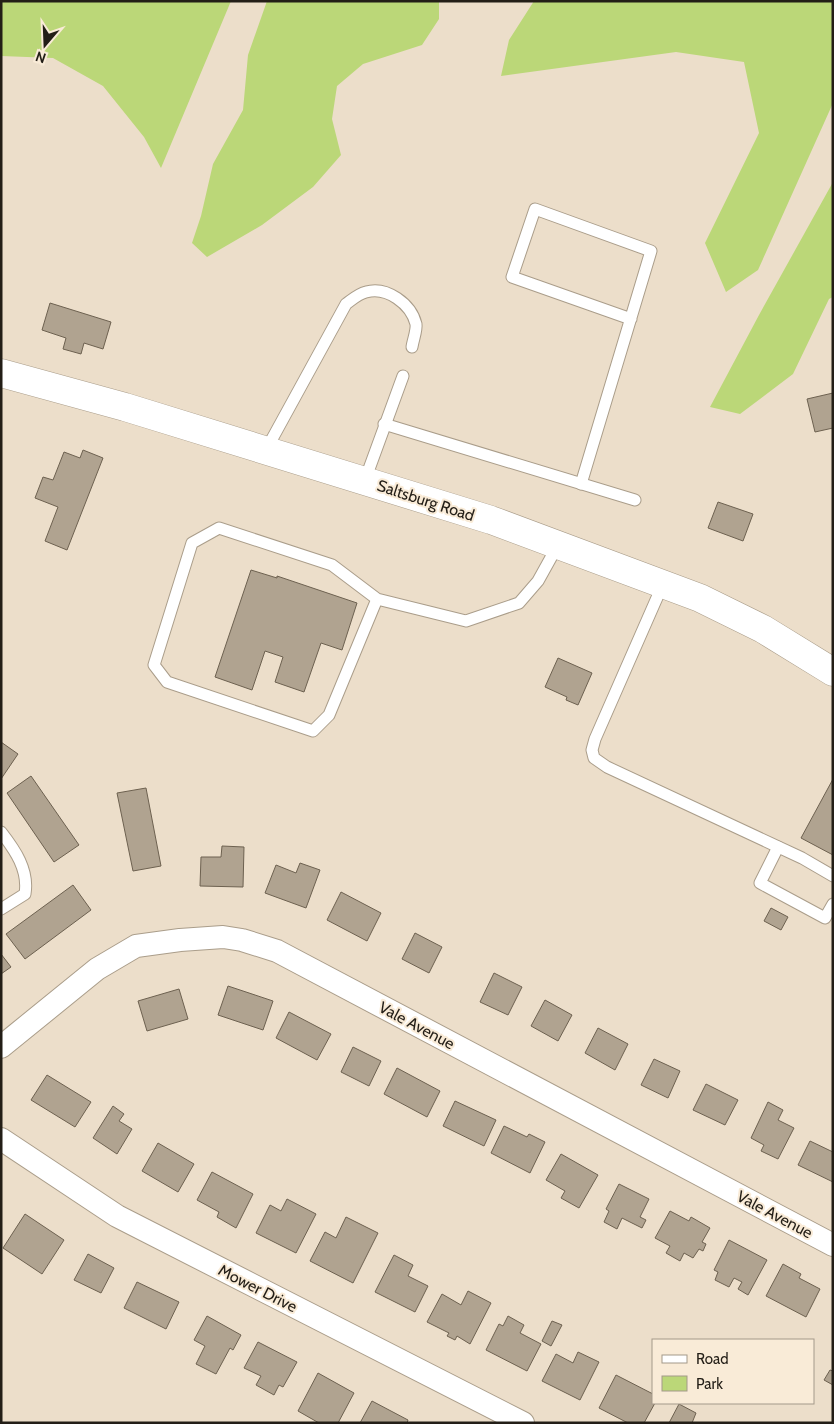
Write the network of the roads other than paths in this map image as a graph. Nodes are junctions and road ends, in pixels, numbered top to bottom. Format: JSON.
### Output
{"nodes":[{"id":1,"x":631,"y":319,"type":"junction"},
{"id":2,"x":412,"y":347,"type":"dead end"},
{"id":3,"x":1,"y":374,"type":"edge"},
{"id":4,"x":403,"y":376,"type":"dead end"},
{"id":5,"x":384,"y":424,"type":"junction"},
{"id":6,"x":266,"y":450,"type":"junction"},
{"id":7,"x":365,"y":480,"type":"junction"},
{"id":8,"x":582,"y":484,"type":"junction"},
{"id":9,"x":635,"y":500,"type":"dead end"},
{"id":10,"x":558,"y":545,"type":"junction"},
{"id":11,"x":663,"y":584,"type":"junction"},
{"id":12,"x":377,"y":599,"type":"junction"},
{"id":13,"x":833,"y":672,"type":"edge"},
{"id":14,"x":1,"y":832,"type":"edge"},
{"id":15,"x":778,"y":847,"type":"junction"},
{"id":16,"x":833,"y":876,"type":"edge"},
{"id":17,"x":833,"y":904,"type":"edge"},
{"id":18,"x":1,"y":910,"type":"edge"},
{"id":19,"x":1,"y":1047,"type":"edge"},
{"id":20,"x":1,"y":1139,"type":"edge"},
{"id":21,"x":833,"y":1245,"type":"edge"},
{"id":22,"x":522,"y":1423,"type":"edge"}],
"edges":[{"from":1,"to":1,"type":"lane"},
{"from":1,"to":8,"type":"lane"},
{"from":2,"to":6,"type":"lane"},
{"from":3,"to":6,"type":"main road","name":"Saltsburg Road"},
{"from":4,"to":5,"type":"lane"},
{"from":5,"to":7,"type":"lane"},
{"from":5,"to":8,"type":"lane"},
{"from":6,"to":7,"type":"main road","name":"Saltsburg Road"},
{"from":7,"to":10,"type":"main road","name":"Saltsburg Road"},
{"from":8,"to":9,"type":"lane"},
{"from":10,"to":11,"type":"main road","name":"Saltsburg Road"},
{"from":10,"to":12,"type":"lane"},
{"from":11,"to":13,"type":"main road","name":"Saltsburg Road"},
{"from":11,"to":15,"type":"lane"},
{"from":12,"to":12,"type":"lane"},
{"from":14,"to":18,"type":"lane"},
{"from":15,"to":16,"type":"lane"},
{"from":15,"to":17,"type":"lane"},
{"from":19,"to":21,"type":"street","name":"Vale Avenue"},
{"from":20,"to":22,"type":"street","name":"Mower Drive"}]}
